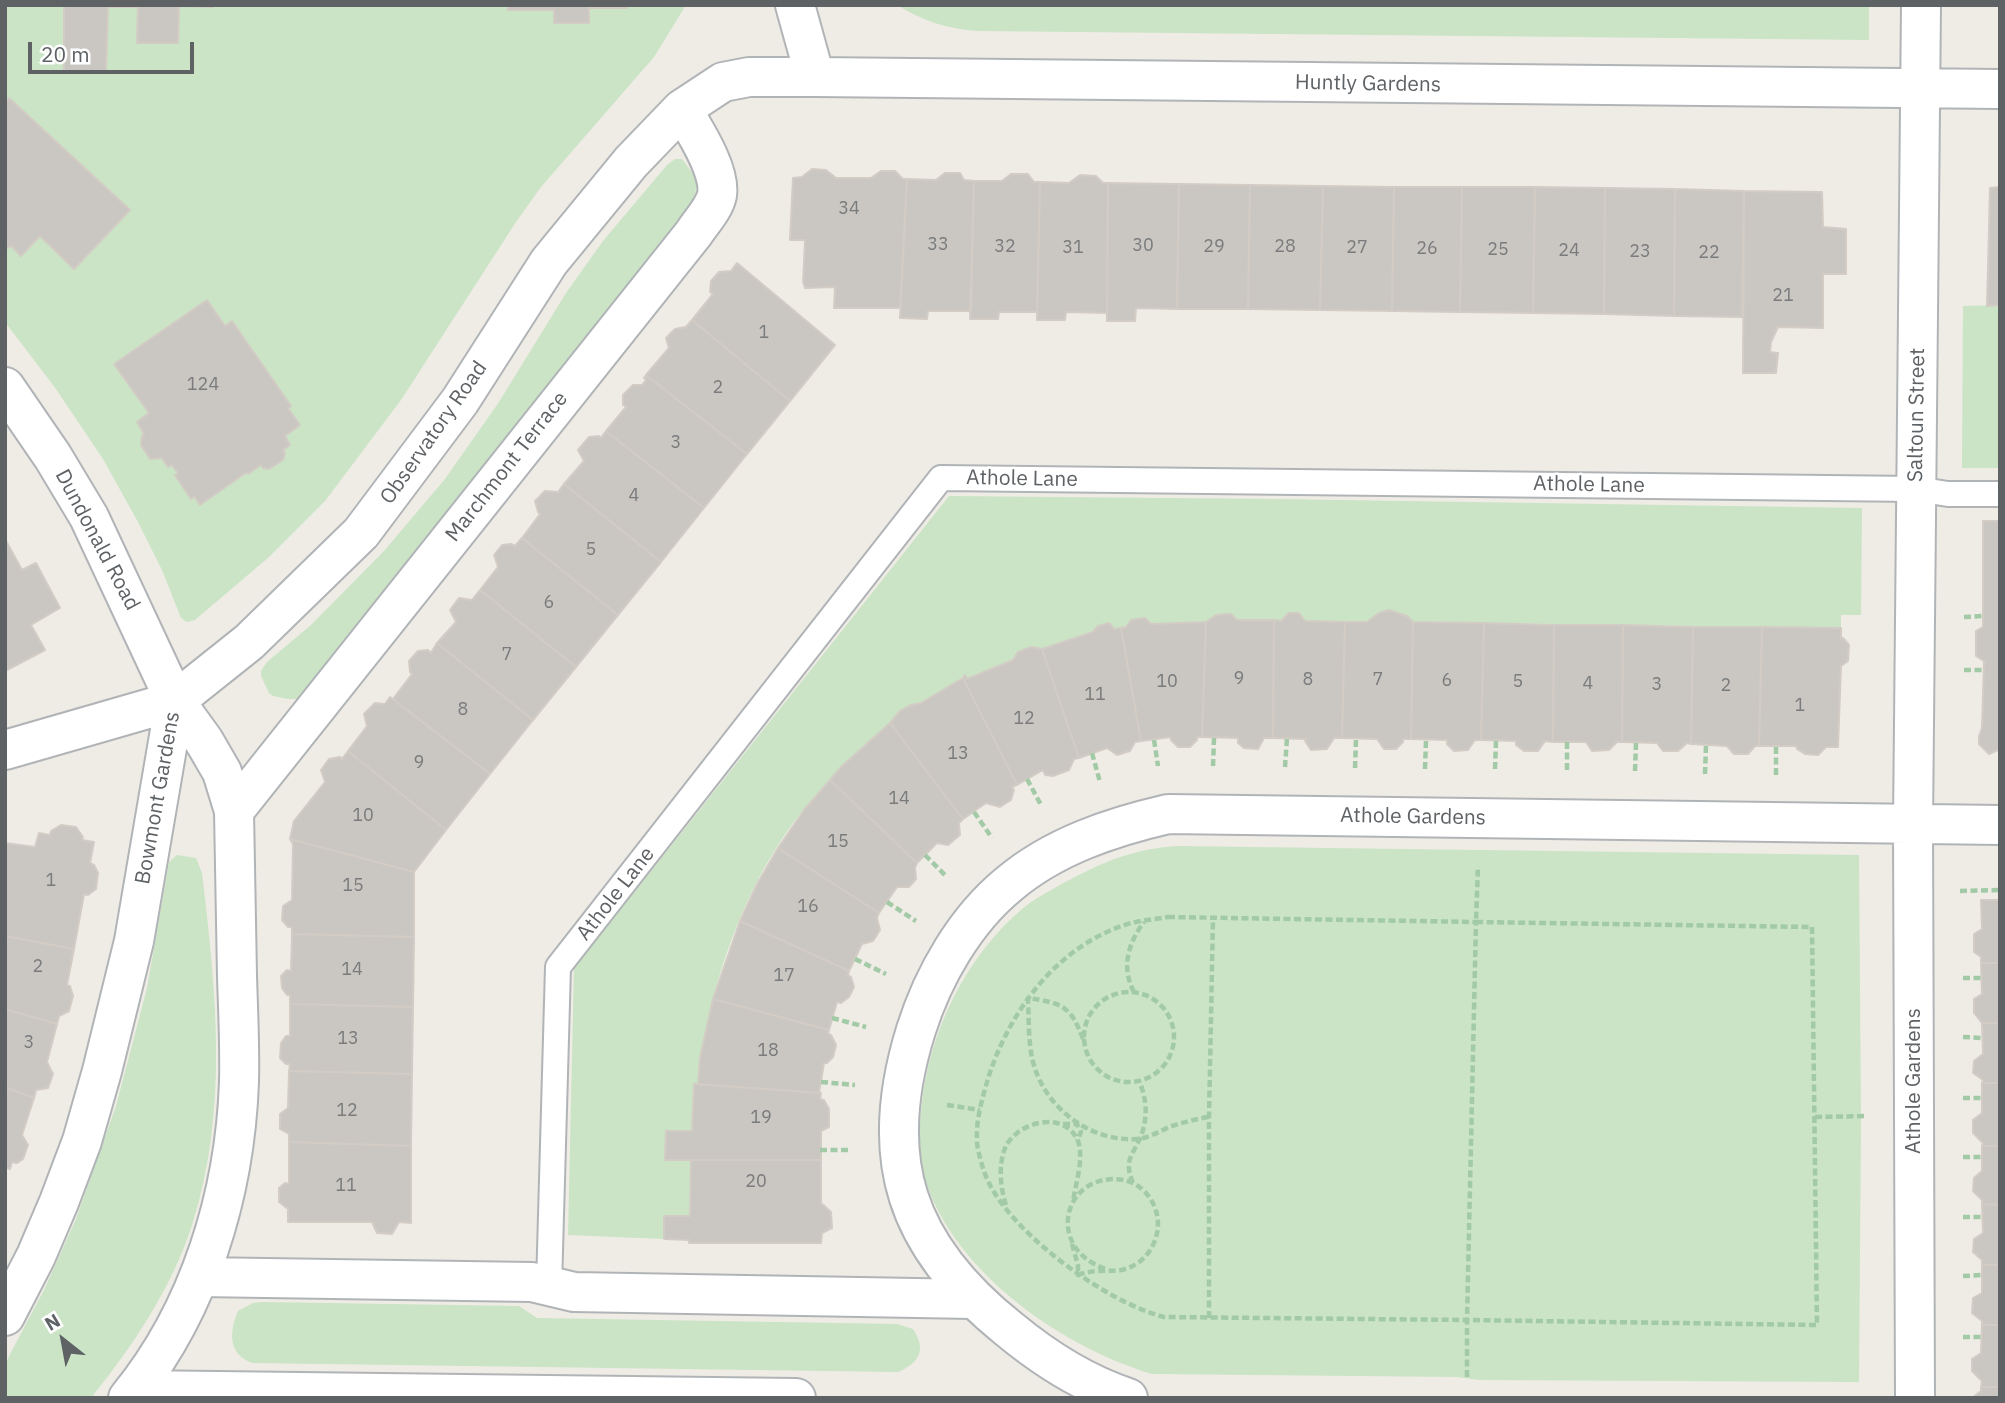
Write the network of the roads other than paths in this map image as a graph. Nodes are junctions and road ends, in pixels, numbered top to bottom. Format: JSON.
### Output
{"nodes":[{"id":1,"x":795,"y":5,"type":"edge"},
{"id":2,"x":1921,"y":5,"type":"edge"},
{"id":3,"x":816,"y":77,"type":"junction"},
{"id":4,"x":2000,"y":89,"type":"edge"},
{"id":5,"x":1921,"y":90,"type":"junction"},
{"id":6,"x":682,"y":108,"type":"junction"},
{"id":7,"x":5,"y":387,"type":"edge"},
{"id":8,"x":1916,"y":489,"type":"junction"},
{"id":9,"x":2000,"y":494,"type":"edge"},
{"id":10,"x":175,"y":701,"type":"junction"},
{"id":11,"x":5,"y":750,"type":"edge"},
{"id":12,"x":234,"y":811,"type":"junction"},
{"id":13,"x":1913,"y":825,"type":"junction"},
{"id":14,"x":2000,"y":825,"type":"edge"},
{"id":15,"x":199,"y":1276,"type":"junction"},
{"id":16,"x":549,"y":1286,"type":"junction"},
{"id":17,"x":973,"y":1299,"type":"junction"},
{"id":18,"x":5,"y":1316,"type":"edge"},
{"id":19,"x":131,"y":1394,"type":"edge"},
{"id":20,"x":795,"y":1398,"type":"edge"},
{"id":21,"x":1128,"y":1398,"type":"edge"},
{"id":22,"x":1915,"y":1398,"type":"edge"}],
"edges":[{"from":1,"to":3,"type":"street"},
{"from":2,"to":5,"type":"street","name":"Saltoun Street"},
{"from":3,"to":5,"type":"street","name":"Huntly Gardens"},
{"from":3,"to":6,"type":"street","name":"Observatory Road"},
{"from":4,"to":5,"type":"street"},
{"from":5,"to":8,"type":"street","name":"Saltoun Street"},
{"from":6,"to":10,"type":"street","name":"Observatory Road"},
{"from":6,"to":12,"type":"street","name":"Marchmont Terrace"},
{"from":7,"to":10,"type":"street","name":"Dundonald Road"},
{"from":8,"to":9,"type":"lane"},
{"from":8,"to":13,"type":"street","name":"Saltoun Street"},
{"from":8,"to":16,"type":"lane","name":"Athole Lane"},
{"from":10,"to":11,"type":"street","name":"Observatory Road"},
{"from":10,"to":12,"type":"street","name":"Bowmont Gardens"},
{"from":10,"to":18,"type":"street","name":"Bowmont Gardens"},
{"from":12,"to":15,"type":"street","name":"Bowmont Gardens"},
{"from":13,"to":14,"type":"street"},
{"from":13,"to":17,"type":"street","name":"Athole Gardens"},
{"from":13,"to":22,"type":"street","name":"Athole Gardens"},
{"from":15,"to":16,"type":"street"},
{"from":15,"to":19,"type":"street","name":"Bowmont Gardens"},
{"from":16,"to":17,"type":"street"},
{"from":17,"to":21,"type":"street","name":"Athole Gardens"},
{"from":19,"to":20,"type":"street"}]}
